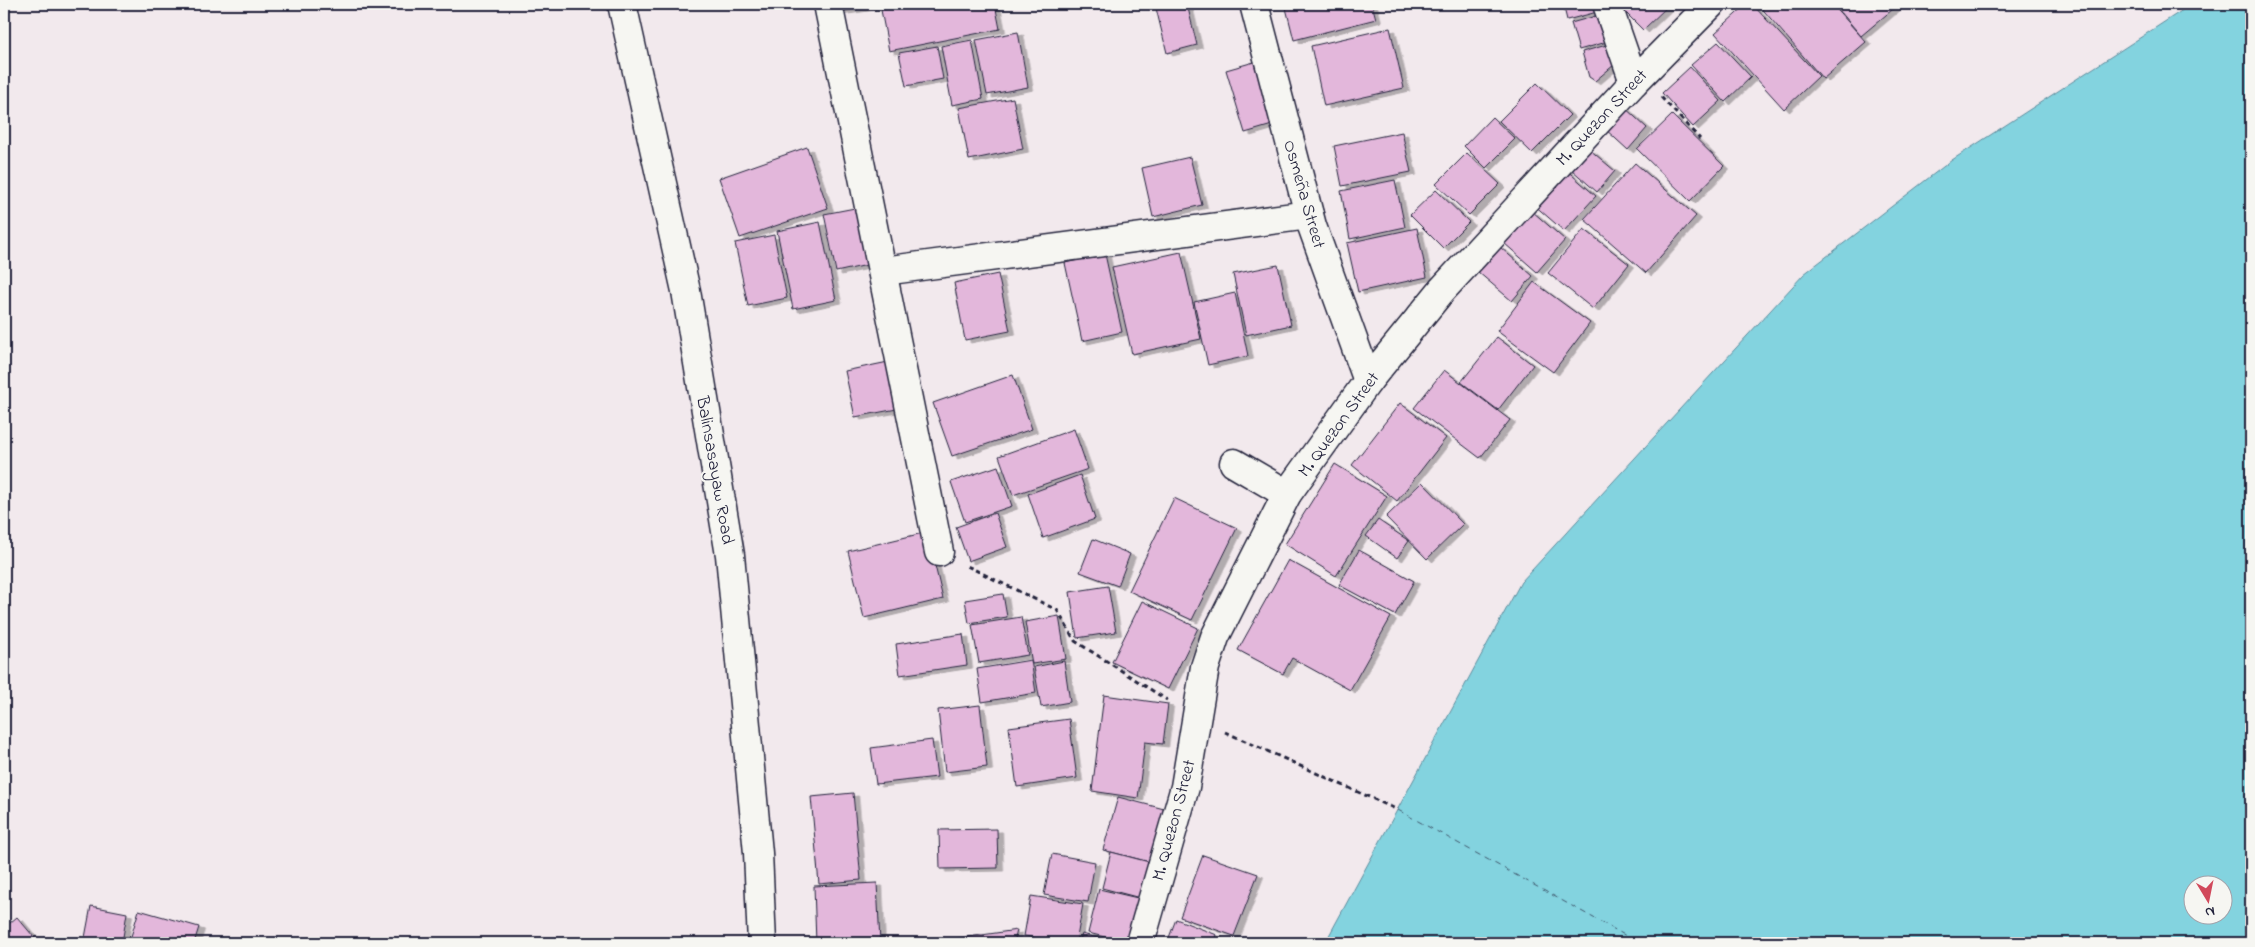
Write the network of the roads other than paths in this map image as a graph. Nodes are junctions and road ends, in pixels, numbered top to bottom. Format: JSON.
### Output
{"nodes":[{"id":1,"x":622,"y":4,"type":"edge"},
{"id":2,"x":828,"y":4,"type":"edge"},
{"id":3,"x":1254,"y":4,"type":"edge"},
{"id":4,"x":1607,"y":4,"type":"edge"},
{"id":5,"x":1711,"y":4,"type":"edge"},
{"id":6,"x":1637,"y":78,"type":"junction"},
{"id":7,"x":1309,"y":215,"type":"junction"},
{"id":8,"x":883,"y":272,"type":"junction"},
{"id":9,"x":1368,"y":381,"type":"junction"},
{"id":10,"x":1234,"y":462,"type":"dead end"},
{"id":11,"x":1287,"y":494,"type":"junction"},
{"id":12,"x":939,"y":552,"type":"road end"},
{"id":13,"x":762,"y":943,"type":"edge"},
{"id":14,"x":1140,"y":943,"type":"edge"}],
"edges":[{"from":1,"to":13,"type":"street","name":"Balinsasayaw Road"},
{"from":2,"to":8,"type":"street"},
{"from":3,"to":7,"type":"street","name":"Osmeña Street"},
{"from":4,"to":6,"type":"street"},
{"from":5,"to":6,"type":"street","name":"M. Quezon Street"},
{"from":6,"to":9,"type":"street","name":"M. Quezon Street"},
{"from":7,"to":8,"type":"street"},
{"from":7,"to":9,"type":"street","name":"Osmeña Street"},
{"from":8,"to":12,"type":"street"},
{"from":9,"to":11,"type":"street","name":"M. Quezon Street"},
{"from":10,"to":11,"type":"street"},
{"from":11,"to":14,"type":"street","name":"M. Quezon Street"}]}
